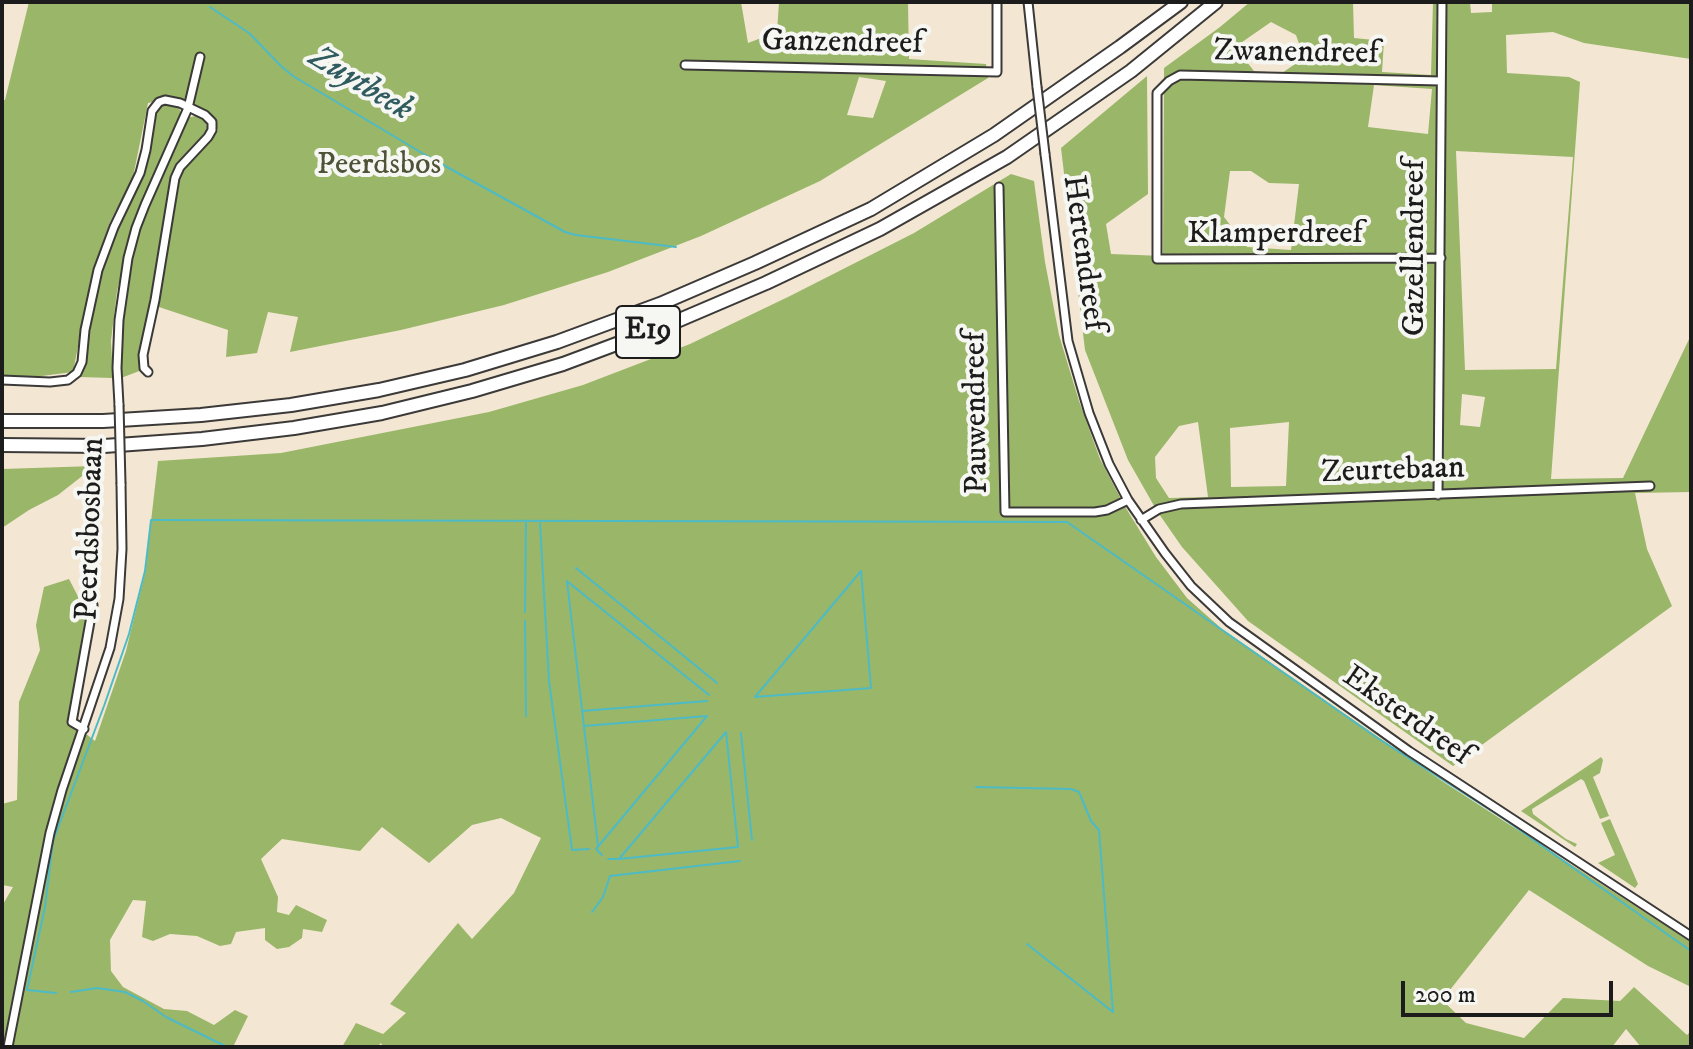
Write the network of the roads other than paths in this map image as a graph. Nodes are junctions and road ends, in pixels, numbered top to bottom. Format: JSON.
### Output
{"nodes":[{"id":1,"x":997,"y":2,"type":"edge"},
{"id":2,"x":1028,"y":2,"type":"edge"},
{"id":3,"x":1181,"y":2,"type":"edge"},
{"id":4,"x":1216,"y":2,"type":"edge"},
{"id":5,"x":1442,"y":2,"type":"edge"},
{"id":6,"x":200,"y":57,"type":"dead end"},
{"id":7,"x":685,"y":65,"type":"dead end"},
{"id":8,"x":1441,"y":81,"type":"junction"},
{"id":9,"x":188,"y":108,"type":"junction"},
{"id":10,"x":999,"y":187,"type":"dead end"},
{"id":11,"x":1441,"y":258,"type":"junction"},
{"id":12,"x":1157,"y":259,"type":"joint"},
{"id":13,"x":148,"y":372,"type":"dead end"},
{"id":14,"x":2,"y":380,"type":"edge"},
{"id":15,"x":2,"y":421,"type":"edge"},
{"id":16,"x":2,"y":445,"type":"edge"},
{"id":17,"x":1650,"y":486,"type":"dead end"},
{"id":18,"x":1438,"y":495,"type":"junction"},
{"id":19,"x":1128,"y":500,"type":"junction"},
{"id":20,"x":1141,"y":520,"type":"junction"},
{"id":21,"x":93,"y":605,"type":"dead end"},
{"id":22,"x":84,"y":729,"type":"junction"},
{"id":23,"x":1691,"y":936,"type":"edge"},
{"id":24,"x":8,"y":1047,"type":"edge"}],
"edges":[{"from":1,"to":7,"type":"street","name":"Ganzendreef"},
{"from":2,"to":19,"type":"street","name":"Hertendreef","bridge":true},
{"from":3,"to":15,"type":"highway","number":"E19"},
{"from":4,"to":16,"type":"highway","number":"E19"},
{"from":5,"to":8,"type":"street","name":"Gazellendreef"},
{"from":6,"to":9,"type":"street","name":"Peerdsbosbaan"},
{"from":8,"to":11,"type":"street","name":"Gazellendreef"},
{"from":8,"to":12,"type":"street","name":"Zwanendreef"},
{"from":9,"to":13,"type":"street"},
{"from":9,"to":14,"type":"street"},
{"from":9,"to":22,"type":"street","name":"Peerdsbosbaan","bridge":true},
{"from":10,"to":19,"type":"street","name":"Pauwendreef"},
{"from":11,"to":12,"type":"street","name":"Klamperdreef"},
{"from":11,"to":18,"type":"street","name":"Gazellendreef"},
{"from":17,"to":18,"type":"street","name":"Zeurtebaan"},
{"from":18,"to":20,"type":"street","name":"Zeurtebaan"},
{"from":19,"to":20,"type":"street","name":"Eksterdreef"},
{"from":20,"to":23,"type":"street","name":"Eksterdreef"},
{"from":21,"to":22,"type":"street"},
{"from":22,"to":24,"type":"street","name":"Peerdsbosbaan"}]}
